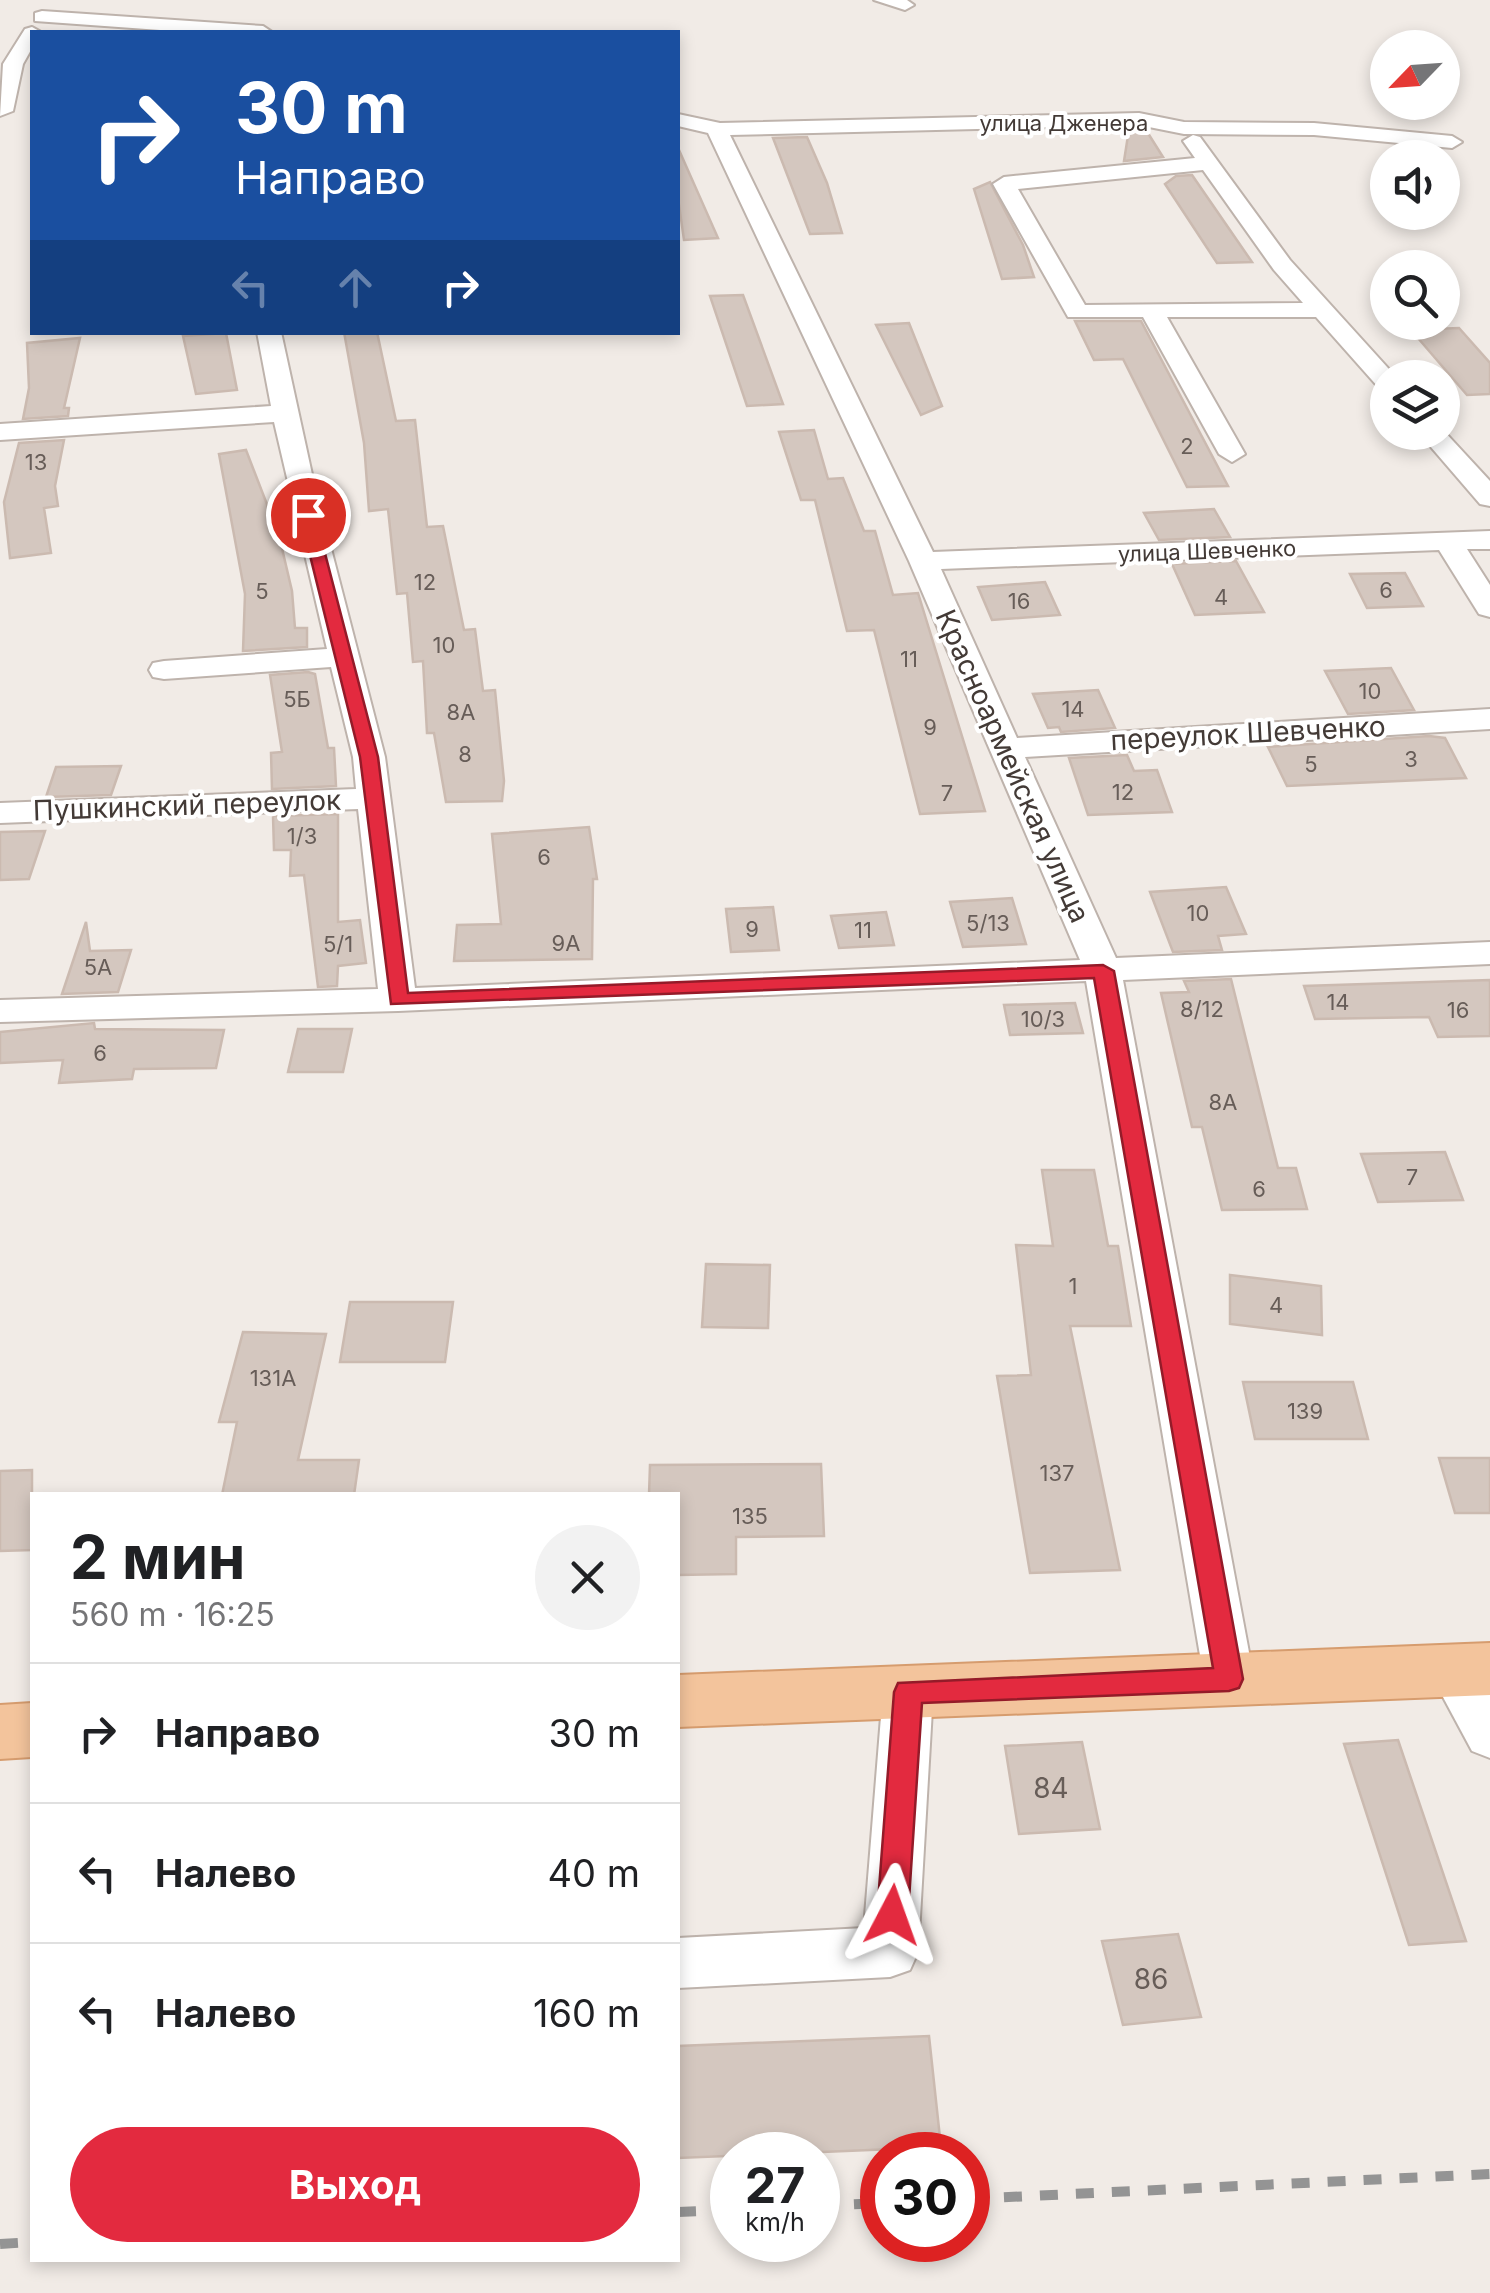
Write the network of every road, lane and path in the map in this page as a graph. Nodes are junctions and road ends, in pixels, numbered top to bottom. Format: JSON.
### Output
{"nodes":[{"id":1,"x":65,"y":0,"type":"edge"},
{"id":2,"x":883,"y":0,"type":"edge"},
{"id":3,"x":905,"y":5,"type":"dead end"},
{"id":4,"x":36,"y":28,"type":"edge"},
{"id":5,"x":150,"y":30,"type":"edge"},
{"id":6,"x":30,"y":37,"type":"edge"},
{"id":7,"x":30,"y":109,"type":"edge"},
{"id":8,"x":1,"y":111,"type":"edge"},
{"id":9,"x":680,"y":120,"type":"edge"},
{"id":10,"x":1184,"y":128,"type":"junction"},
{"id":11,"x":717,"y":130,"type":"junction"},
{"id":12,"x":1432,"y":140,"type":"edge"},
{"id":13,"x":1209,"y":163,"type":"junction"},
{"id":14,"x":1151,"y":310,"type":"junction"},
{"id":15,"x":1322,"y":310,"type":"junction"},
{"id":16,"x":270,"y":335,"type":"edge"},
{"id":17,"x":1370,"y":363,"type":"edge"},
{"id":18,"x":285,"y":412,"type":"junction"},
{"id":19,"x":0,"y":432,"type":"edge"},
{"id":20,"x":1448,"y":450,"type":"edge"},
{"id":21,"x":1232,"y":454,"type":"dead end"},
{"id":22,"x":1490,"y":498,"type":"edge"},
{"id":23,"x":1490,"y":540,"type":"edge"},
{"id":24,"x":1448,"y":542,"type":"junction"},
{"id":25,"x":924,"y":561,"type":"junction"},
{"id":26,"x":1490,"y":608,"type":"edge"},
{"id":27,"x":344,"y":658,"type":"junction"},
{"id":28,"x":164,"y":670,"type":"dead end"},
{"id":29,"x":1490,"y":719,"type":"edge"},
{"id":30,"x":1005,"y":748,"type":"junction"},
{"id":31,"x":374,"y":798,"type":"junction"},
{"id":32,"x":0,"y":812,"type":"edge"},
{"id":33,"x":1490,"y":952,"type":"edge"},
{"id":34,"x":1103,"y":971,"type":"junction"},
{"id":35,"x":398,"y":1000,"type":"junction"},
{"id":36,"x":0,"y":1011,"type":"edge"},
{"id":37,"x":1472,"y":1670,"type":"edge"},
{"id":38,"x":1229,"y":1679,"type":"junction"},
{"id":39,"x":908,"y":1692,"type":"junction"},
{"id":40,"x":680,"y":1700,"type":"edge"},
{"id":41,"x":30,"y":1730,"type":"edge"},
{"id":42,"x":0,"y":1732,"type":"edge"},
{"id":43,"x":1490,"y":1736,"type":"edge"},
{"id":44,"x":680,"y":1963,"type":"edge"}],
"edges":[{"from":1,"to":4,"type":"street"},
{"from":2,"to":3,"type":"street"},
{"from":4,"to":5,"type":"street"},
{"from":6,"to":8,"type":"street"},
{"from":7,"to":8,"type":"street"},
{"from":9,"to":11,"type":"street","name":"улица Дженера"},
{"from":10,"to":11,"type":"street","name":"улица Дженера"},
{"from":10,"to":12,"type":"street","name":"улица Дженера"},
{"from":10,"to":13,"type":"street"},
{"from":11,"to":25,"type":"street","name":"Красноармейская улица"},
{"from":13,"to":14,"type":"street"},
{"from":13,"to":15,"type":"street"},
{"from":14,"to":15,"type":"street"},
{"from":14,"to":21,"type":"street"},
{"from":15,"to":17,"type":"street"},
{"from":16,"to":18,"type":"street"},
{"from":18,"to":19,"type":"street"},
{"from":18,"to":27,"type":"street"},
{"from":20,"to":22,"type":"street"},
{"from":23,"to":24,"type":"street","name":"улица Шевченко"},
{"from":24,"to":25,"type":"street","name":"улица Шевченко"},
{"from":24,"to":26,"type":"street"},
{"from":25,"to":30,"type":"street","name":"Красноармейская улица"},
{"from":27,"to":28,"type":"street"},
{"from":27,"to":31,"type":"street"},
{"from":29,"to":30,"type":"street","name":"переулок Шевченко"},
{"from":30,"to":34,"type":"street","name":"Красноармейская улица"},
{"from":31,"to":32,"type":"street","name":"Пушкинский переулок"},
{"from":31,"to":35,"type":"street"},
{"from":33,"to":34,"type":"street"},
{"from":34,"to":35,"type":"street"},
{"from":34,"to":38,"type":"street","name":"Красноармейская улица"},
{"from":35,"to":36,"type":"street"},
{"from":37,"to":38,"type":"main road"},
{"from":37,"to":43,"type":"street"},
{"from":38,"to":39,"type":"main road"},
{"from":39,"to":40,"type":"main road"},
{"from":39,"to":44,"type":"street"},
{"from":41,"to":42,"type":"main road"}]}
